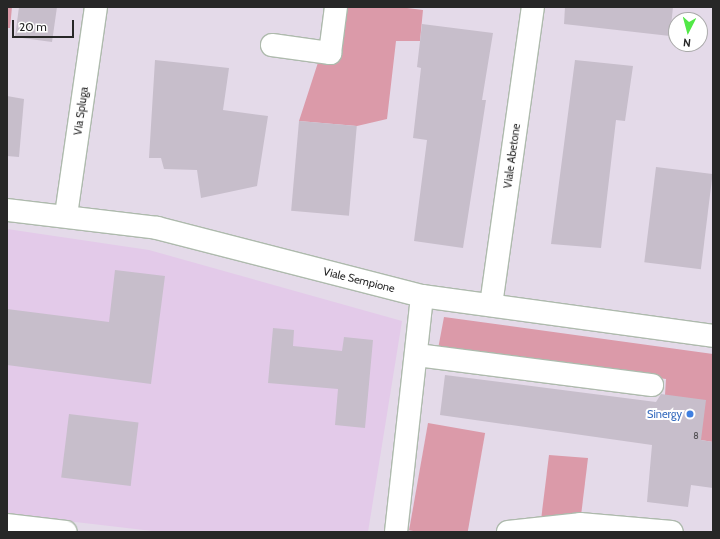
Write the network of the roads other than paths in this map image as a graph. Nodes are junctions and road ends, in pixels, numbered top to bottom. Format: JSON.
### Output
{"nodes":[{"id":1,"x":96,"y":7,"type":"edge"},
{"id":2,"x":336,"y":7,"type":"edge"},
{"id":3,"x":533,"y":7,"type":"edge"},
{"id":4,"x":272,"y":45,"type":"dead end"},
{"id":5,"x":7,"y":210,"type":"edge"},
{"id":6,"x":66,"y":215,"type":"junction"},
{"id":7,"x":422,"y":296,"type":"junction"},
{"id":8,"x":491,"y":305,"type":"junction"},
{"id":9,"x":713,"y":336,"type":"edge"},
{"id":10,"x":417,"y":356,"type":"junction"},
{"id":11,"x":652,"y":385,"type":"dead end"},
{"id":12,"x":7,"y":525,"type":"edge"},
{"id":13,"x":66,"y":532,"type":"edge"},
{"id":14,"x":396,"y":532,"type":"edge"},
{"id":15,"x":508,"y":532,"type":"edge"},
{"id":16,"x":672,"y":532,"type":"edge"}],
"edges":[{"from":1,"to":6,"type":"street","name":"Via Spluga"},
{"from":2,"to":4,"type":"street"},
{"from":3,"to":8,"type":"street","name":"Viale Abetone"},
{"from":5,"to":6,"type":"street","name":"Viale Sempione"},
{"from":6,"to":7,"type":"street","name":"Viale Sempione"},
{"from":7,"to":8,"type":"street","name":"Viale Sempione"},
{"from":7,"to":10,"type":"street"},
{"from":8,"to":9,"type":"street","name":"Viale Sempione"},
{"from":10,"to":11,"type":"street"},
{"from":10,"to":14,"type":"street"},
{"from":12,"to":13,"type":"street"},
{"from":15,"to":16,"type":"street"}]}
